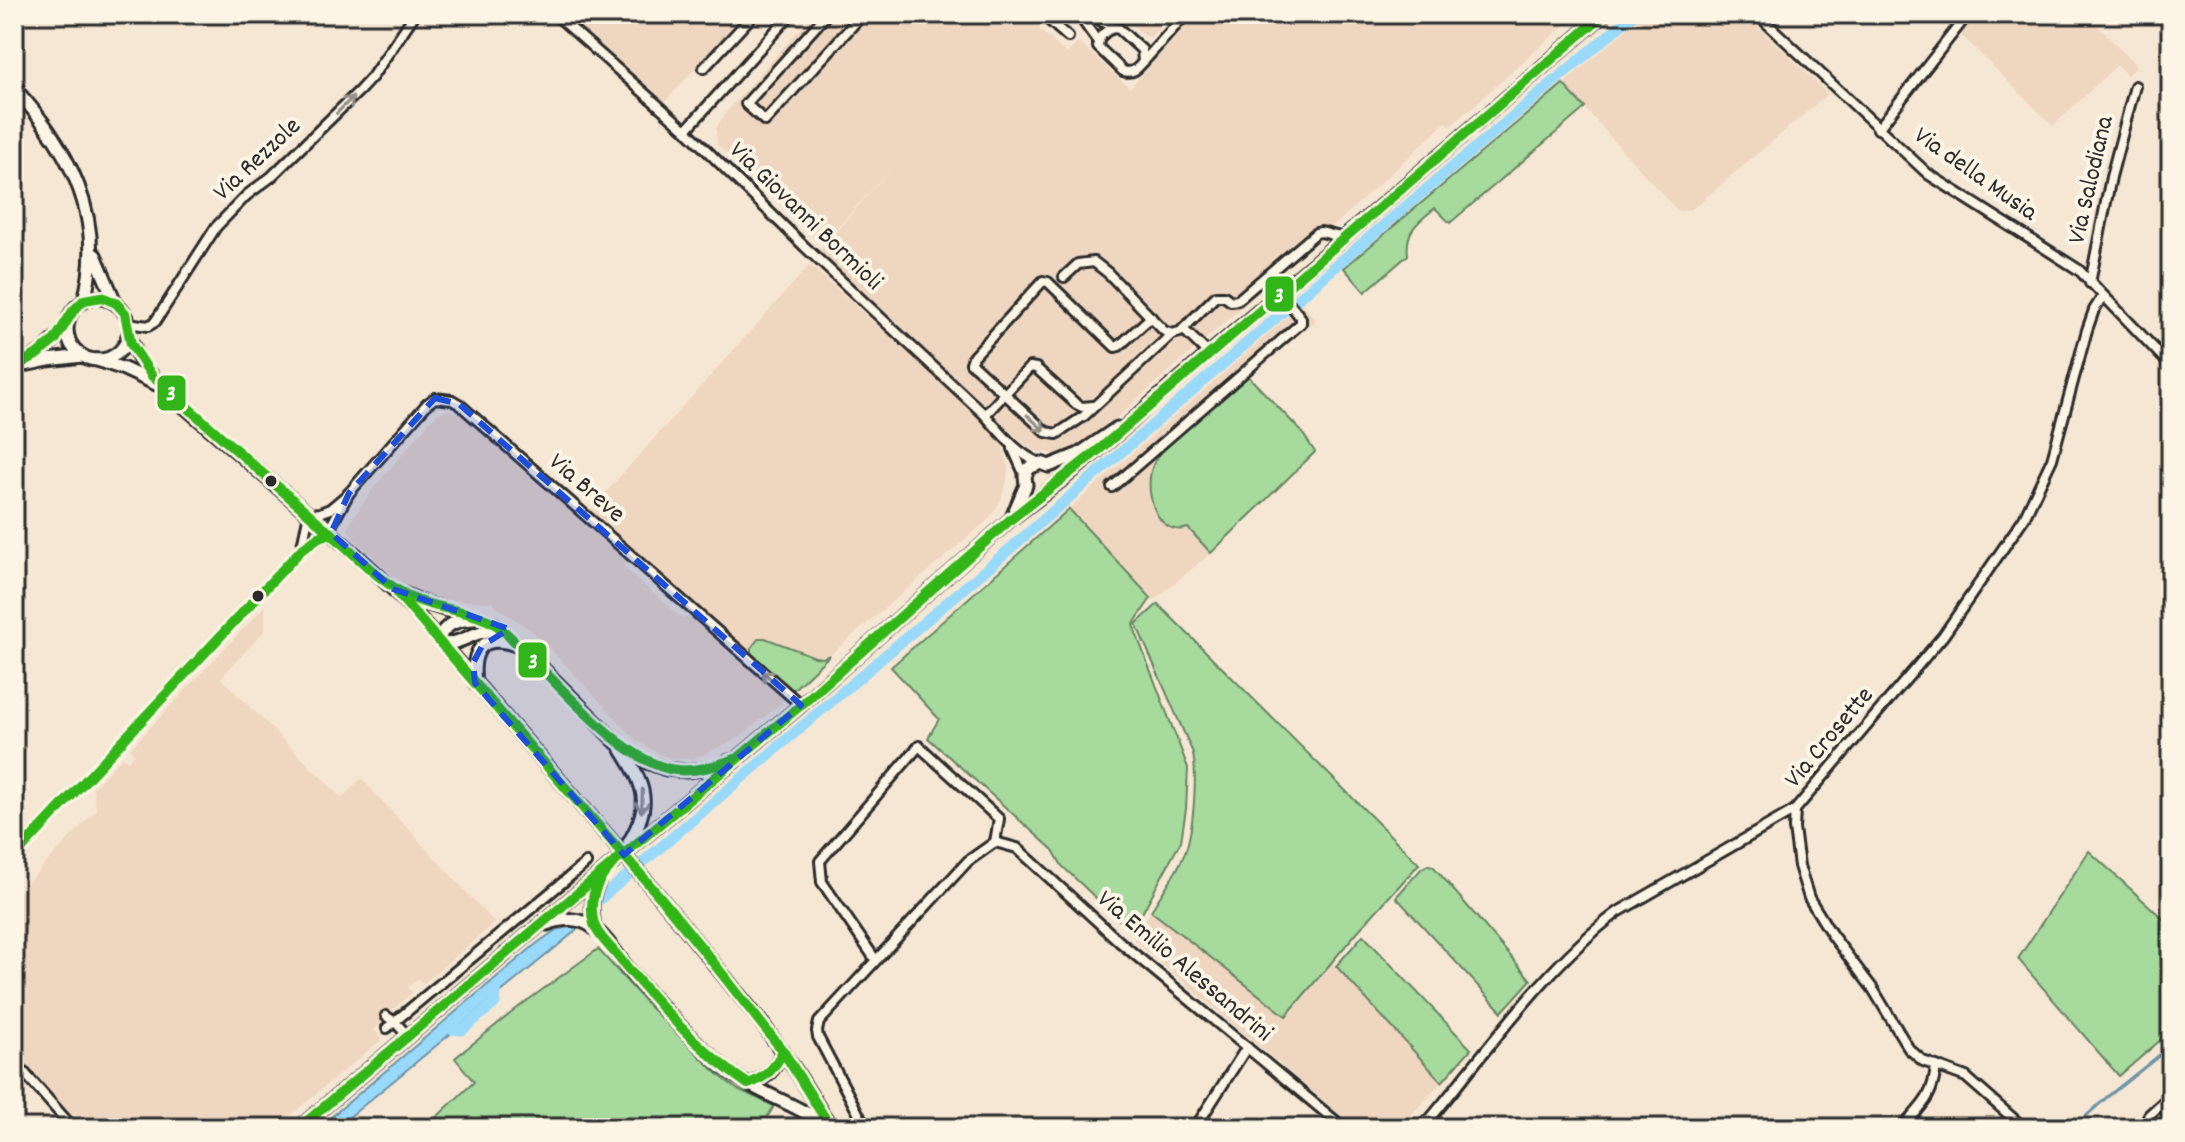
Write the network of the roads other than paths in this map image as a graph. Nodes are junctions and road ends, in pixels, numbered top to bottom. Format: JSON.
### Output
{"nodes":[{"id":1,"x":415,"y":14,"type":"edge"},
{"id":2,"x":555,"y":14,"type":"edge"},
{"id":3,"x":754,"y":14,"type":"edge"},
{"id":4,"x":791,"y":14,"type":"edge"},
{"id":5,"x":827,"y":14,"type":"edge"},
{"id":6,"x":1042,"y":14,"type":"edge"},
{"id":7,"x":1078,"y":14,"type":"edge"},
{"id":8,"x":1088,"y":14,"type":"edge"},
{"id":9,"x":1186,"y":14,"type":"edge"},
{"id":10,"x":1604,"y":14,"type":"edge"},
{"id":11,"x":1757,"y":14,"type":"edge"},
{"id":12,"x":1968,"y":14,"type":"edge"},
{"id":13,"x":857,"y":16,"type":"edge"},
{"id":14,"x":1114,"y":28,"type":"junction"},
{"id":15,"x":1068,"y":37,"type":"dead end"},
{"id":16,"x":1098,"y":42,"type":"junction"},
{"id":17,"x":1158,"y":45,"type":"junction"},
{"id":18,"x":1142,"y":50,"type":"junction"},
{"id":19,"x":1143,"y":62,"type":"junction"},
{"id":20,"x":704,"y":68,"type":"dead end"},
{"id":21,"x":2135,"y":86,"type":"dead end"},
{"id":22,"x":14,"y":88,"type":"edge"},
{"id":23,"x":1878,"y":129,"type":"junction"},
{"id":24,"x":686,"y":130,"type":"junction"},
{"id":25,"x":1344,"y":238,"type":"junction"},
{"id":26,"x":92,"y":247,"type":"junction"},
{"id":27,"x":1064,"y":277,"type":"dead end"},
{"id":28,"x":2090,"y":283,"type":"junction"},
{"id":29,"x":2103,"y":296,"type":"junction"},
{"id":30,"x":1284,"y":297,"type":"junction"},
{"id":31,"x":84,"y":300,"type":"junction"},
{"id":32,"x":115,"y":302,"type":"junction"},
{"id":33,"x":1151,"y":317,"type":"junction"},
{"id":34,"x":128,"y":323,"type":"junction"},
{"id":35,"x":66,"y":328,"type":"junction"},
{"id":36,"x":1183,"y":329,"type":"junction"},
{"id":37,"x":1172,"y":334,"type":"junction"},
{"id":38,"x":128,"y":336,"type":"junction"},
{"id":39,"x":1210,"y":355,"type":"junction"},
{"id":40,"x":82,"y":356,"type":"junction"},
{"id":41,"x":97,"y":360,"type":"junction"},
{"id":42,"x":2171,"y":366,"type":"edge"},
{"id":43,"x":14,"y":367,"type":"edge"},
{"id":44,"x":163,"y":388,"type":"junction"},
{"id":45,"x":1004,"y":394,"type":"junction"},
{"id":46,"x":1153,"y":402,"type":"junction"},
{"id":47,"x":1076,"y":404,"type":"junction"},
{"id":48,"x":1094,"y":405,"type":"junction"},
{"id":49,"x":985,"y":415,"type":"junction"},
{"id":50,"x":1072,"y":423,"type":"junction"},
{"id":51,"x":1009,"y":441,"type":"junction"},
{"id":52,"x":1045,"y":465,"type":"junction"},
{"id":53,"x":1026,"y":481,"type":"junction"},
{"id":54,"x":1112,"y":487,"type":"dead end"},
{"id":55,"x":1049,"y":490,"type":"junction"},
{"id":56,"x":349,"y":493,"type":"junction"},
{"id":57,"x":309,"y":514,"type":"junction"},
{"id":58,"x":1011,"y":519,"type":"junction"},
{"id":59,"x":331,"y":533,"type":"junction"},
{"id":60,"x":301,"y":550,"type":"junction"},
{"id":61,"x":393,"y":589,"type":"junction"},
{"id":62,"x":479,"y":619,"type":"junction"},
{"id":63,"x":507,"y":635,"type":"junction"},
{"id":64,"x":441,"y":642,"type":"junction"},
{"id":65,"x":519,"y":646,"type":"junction"},
{"id":66,"x":475,"y":683,"type":"junction"},
{"id":67,"x":801,"y":705,"type":"junction"},
{"id":68,"x":617,"y":743,"type":"junction"},
{"id":69,"x":741,"y":757,"type":"junction"},
{"id":70,"x":1795,"y":810,"type":"junction"},
{"id":71,"x":995,"y":842,"type":"junction"},
{"id":72,"x":14,"y":857,"type":"edge"},
{"id":73,"x":617,"y":861,"type":"junction"},
{"id":74,"x":586,"y":863,"type":"dead end"},
{"id":75,"x":605,"y":871,"type":"junction"},
{"id":76,"x":540,"y":926,"type":"junction"},
{"id":77,"x":595,"y":928,"type":"junction"},
{"id":78,"x":875,"y":959,"type":"junction"},
{"id":79,"x":437,"y":987,"type":"junction"},
{"id":80,"x":449,"y":1002,"type":"junction"},
{"id":81,"x":386,"y":1016,"type":"dead end"},
{"id":82,"x":395,"y":1022,"type":"junction"},
{"id":83,"x":387,"y":1028,"type":"dead end"},
{"id":84,"x":408,"y":1036,"type":"junction"},
{"id":85,"x":1247,"y":1047,"type":"junction"},
{"id":86,"x":783,"y":1051,"type":"junction"},
{"id":87,"x":14,"y":1061,"type":"edge"},
{"id":88,"x":1936,"y":1066,"type":"junction"},
{"id":89,"x":748,"y":1084,"type":"junction"},
{"id":90,"x":2169,"y":1097,"type":"dead end"},
{"id":91,"x":73,"y":1128,"type":"edge"},
{"id":92,"x":299,"y":1128,"type":"edge"},
{"id":93,"x":831,"y":1128,"type":"edge"},
{"id":94,"x":866,"y":1128,"type":"edge"},
{"id":95,"x":1195,"y":1128,"type":"edge"},
{"id":96,"x":1344,"y":1128,"type":"edge"},
{"id":97,"x":1415,"y":1128,"type":"edge"},
{"id":98,"x":1902,"y":1128,"type":"edge"},
{"id":99,"x":2024,"y":1128,"type":"edge"},
{"id":100,"x":2142,"y":1128,"type":"edge"}],
"edges":[{"from":34,"to":1,"type":"street","name":"Via Rezzole","one_way":true},
{"from":2,"to":24,"type":"street"},
{"from":3,"to":20,"type":"street"},
{"from":4,"to":24,"type":"street"},
{"from":5,"to":13,"type":"street","name":"Via Giovanni Bormioli"},
{"from":6,"to":15,"type":"street"},
{"from":7,"to":16,"type":"street"},
{"from":8,"to":14,"type":"street"},
{"from":9,"to":17,"type":"street"},
{"from":10,"to":25,"type":"street"},
{"from":11,"to":23,"type":"street","name":"Via della Musia"},
{"from":12,"to":23,"type":"street"},
{"from":14,"to":16,"type":"street"},
{"from":14,"to":18,"type":"street"},
{"from":16,"to":19,"type":"street"},
{"from":17,"to":18,"type":"street"},
{"from":17,"to":19,"type":"street"},
{"from":18,"to":19,"type":"street"},
{"from":21,"to":28,"type":"street","name":"Via Salodiana"},
{"from":22,"to":26,"type":"street"},
{"from":23,"to":28,"type":"street","name":"Via della Musia"},
{"from":24,"to":49,"type":"street","name":"Via Giovanni Bormioli"},
{"from":25,"to":30,"type":"street"},
{"from":25,"to":36,"type":"street"},
{"from":26,"to":31,"type":"street"},
{"from":26,"to":32,"type":"street"},
{"from":27,"to":33,"type":"street"},
{"from":28,"to":29,"type":"street","name":"Via della Musia"},
{"from":29,"to":42,"type":"street","name":"Via della Musia"},
{"from":29,"to":70,"type":"street","name":"Via Crosette"},
{"from":30,"to":39,"type":"street"},
{"from":30,"to":54,"type":"street"},
{"from":31,"to":32,"type":"street"},
{"from":31,"to":35,"type":"street"},
{"from":32,"to":34,"type":"street"},
{"from":33,"to":37,"type":"street"},
{"from":33,"to":45,"type":"street"},
{"from":34,"to":38,"type":"street"},
{"from":35,"to":40,"type":"street"},
{"from":35,"to":43,"type":"street"},
{"from":36,"to":37,"type":"street"},
{"from":36,"to":39,"type":"street"},
{"from":37,"to":48,"type":"street"},
{"from":38,"to":41,"type":"street"},
{"from":38,"to":44,"type":"street"},
{"from":39,"to":46,"type":"street"},
{"from":40,"to":41,"type":"street"},
{"from":40,"to":43,"type":"street"},
{"from":41,"to":44,"type":"street"},
{"from":44,"to":57,"type":"street"},
{"from":45,"to":47,"type":"street"},
{"from":45,"to":49,"type":"street"},
{"from":45,"to":50,"type":"street","one_way":true},
{"from":46,"to":52,"type":"street"},
{"from":46,"to":55,"type":"street"},
{"from":47,"to":48,"type":"street"},
{"from":47,"to":50,"type":"street"},
{"from":48,"to":50,"type":"street"},
{"from":49,"to":51,"type":"street","name":"Via Giovanni Bormioli"},
{"from":51,"to":52,"type":"street"},
{"from":51,"to":53,"type":"street"},
{"from":52,"to":53,"type":"street"},
{"from":52,"to":55,"type":"street"},
{"from":53,"to":55,"type":"street"},
{"from":53,"to":58,"type":"street"},
{"from":55,"to":58,"type":"street"},
{"from":56,"to":57,"type":"street"},
{"from":56,"to":59,"type":"street"},
{"from":67,"to":56,"type":"street","name":"Via Breve","one_way":true},
{"from":57,"to":59,"type":"street"},
{"from":57,"to":60,"type":"street"},
{"from":58,"to":67,"type":"street"},
{"from":59,"to":60,"type":"street"},
{"from":59,"to":61,"type":"street"},
{"from":60,"to":72,"type":"street"},
{"from":61,"to":62,"type":"street"},
{"from":61,"to":64,"type":"street"},
{"from":62,"to":63,"type":"street"},
{"from":62,"to":64,"type":"street"},
{"from":63,"to":64,"type":"street"},
{"from":63,"to":65,"type":"street"},
{"from":64,"to":66,"type":"street"},
{"from":65,"to":66,"type":"street"},
{"from":65,"to":68,"type":"street"},
{"from":66,"to":86,"type":"street","bridge":true},
{"from":67,"to":69,"type":"street"},
{"from":68,"to":69,"type":"street"},
{"from":68,"to":73,"type":"street","one_way":true},
{"from":69,"to":73,"type":"street"},
{"from":70,"to":88,"type":"street"},
{"from":70,"to":97,"type":"street","name":"Via Crosette"},
{"from":71,"to":78,"type":"street"},
{"from":71,"to":78,"type":"street"},
{"from":71,"to":85,"type":"street","name":"Via Emilio Alessandrini"},
{"from":73,"to":75,"type":"street"},
{"from":74,"to":79,"type":"street"},
{"from":75,"to":76,"type":"street"},
{"from":75,"to":77,"type":"street"},
{"from":76,"to":77,"type":"street"},
{"from":76,"to":80,"type":"street"},
{"from":77,"to":89,"type":"street"},
{"from":78,"to":94,"type":"street"},
{"from":79,"to":80,"type":"street"},
{"from":79,"to":82,"type":"street"},
{"from":80,"to":84,"type":"street"},
{"from":81,"to":82,"type":"street"},
{"from":82,"to":83,"type":"street"},
{"from":82,"to":84,"type":"street"},
{"from":84,"to":92,"type":"street"},
{"from":85,"to":95,"type":"street"},
{"from":85,"to":96,"type":"street","name":"Via Emilio Alessandrini"},
{"from":86,"to":89,"type":"street"},
{"from":86,"to":93,"type":"street"},
{"from":87,"to":91,"type":"street"},
{"from":88,"to":98,"type":"street"},
{"from":88,"to":99,"type":"street"},
{"from":89,"to":93,"type":"street"},
{"from":90,"to":100,"type":"street"}]}
